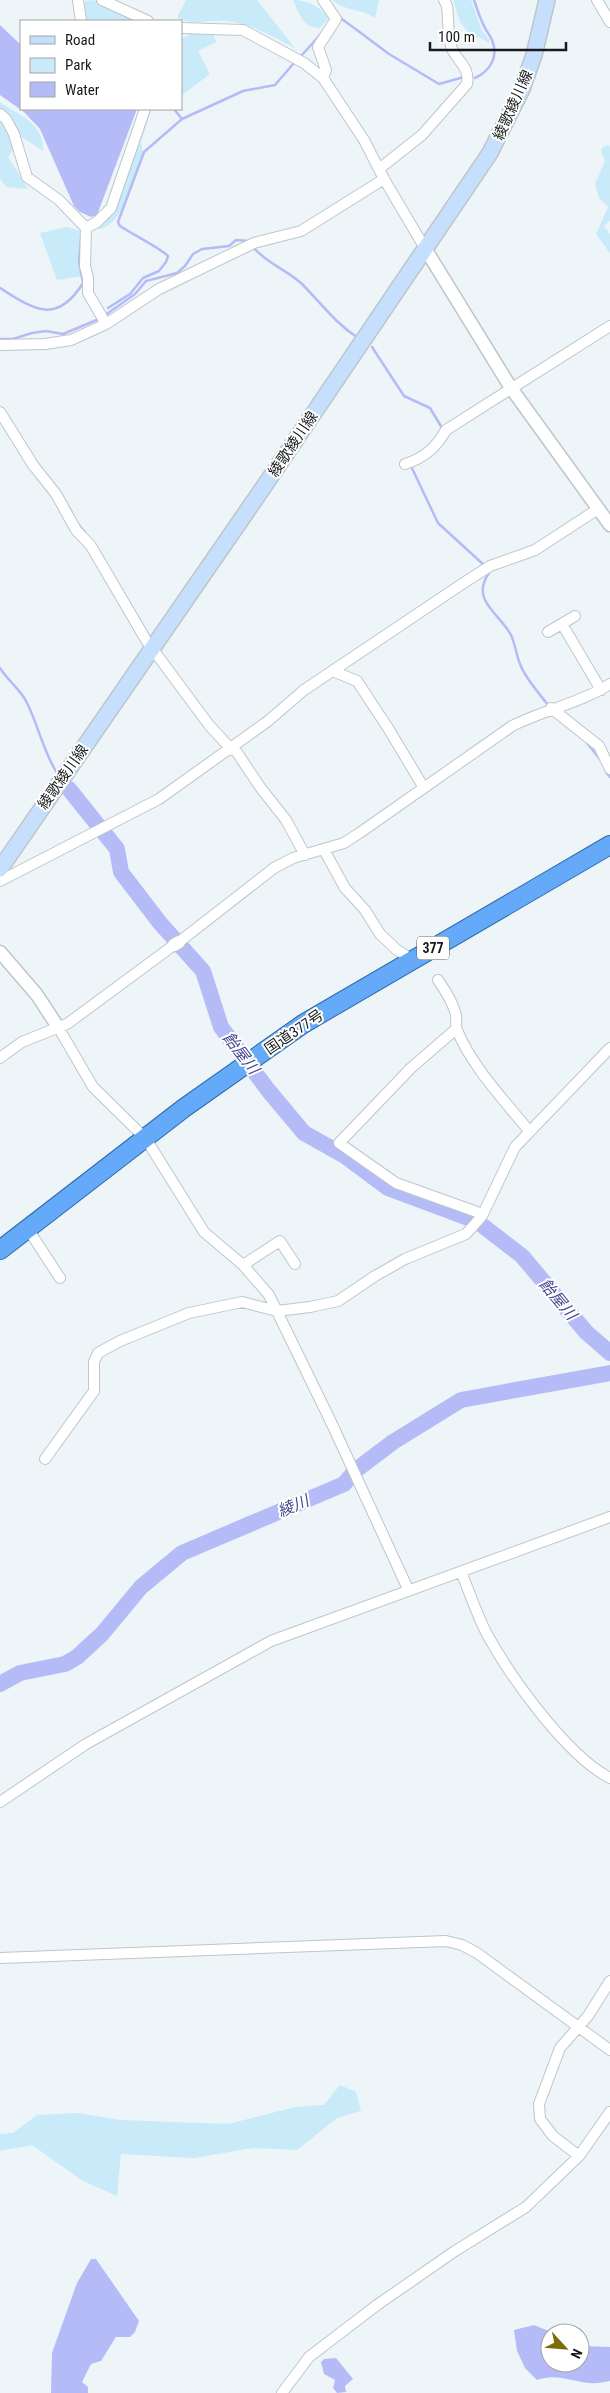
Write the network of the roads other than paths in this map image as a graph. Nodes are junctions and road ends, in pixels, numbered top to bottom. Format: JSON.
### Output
{"nodes":[{"id":1,"x":78,"y":0,"type":"edge"},
{"id":2,"x":102,"y":0,"type":"edge"},
{"id":3,"x":324,"y":0,"type":"edge"},
{"id":4,"x":444,"y":0,"type":"edge"},
{"id":5,"x":547,"y":0,"type":"edge"},
{"id":6,"x":596,"y":0,"type":"edge"},
{"id":7,"x":81,"y":20,"type":"edge"},
{"id":8,"x":146,"y":20,"type":"edge"},
{"id":9,"x":610,"y":22,"type":"edge"},
{"id":10,"x":182,"y":28,"type":"edge"},
{"id":11,"x":323,"y":78,"type":"junction"},
{"id":12,"x":145,"y":110,"type":"edge"},
{"id":13,"x":0,"y":114,"type":"edge"},
{"id":14,"x":379,"y":169,"type":"junction"},
{"id":15,"x":384,"y":179,"type":"junction"},
{"id":16,"x":86,"y":228,"type":"junction"},
{"id":17,"x":426,"y":250,"type":"junction"},
{"id":18,"x":104,"y":319,"type":"junction"},
{"id":19,"x":610,"y":326,"type":"edge"},
{"id":20,"x":0,"y":345,"type":"edge"},
{"id":21,"x":511,"y":388,"type":"junction"},
{"id":22,"x":0,"y":412,"type":"edge"},
{"id":23,"x":408,"y":463,"type":"dead end"},
{"id":24,"x":603,"y":510,"type":"edge"},
{"id":25,"x":610,"y":525,"type":"edge"},
{"id":26,"x":575,"y":616,"type":"dead end"},
{"id":27,"x":562,"y":624,"type":"junction"},
{"id":28,"x":548,"y":632,"type":"dead end"},
{"id":29,"x":152,"y":648,"type":"junction"},
{"id":30,"x":335,"y":672,"type":"junction"},
{"id":31,"x":606,"y":687,"type":"edge"},
{"id":32,"x":552,"y":708,"type":"junction"},
{"id":33,"x":231,"y":749,"type":"junction"},
{"id":34,"x":610,"y":769,"type":"edge"},
{"id":35,"x":424,"y":788,"type":"junction"},
{"id":36,"x":610,"y":845,"type":"edge"},
{"id":37,"x":324,"y":850,"type":"junction"},
{"id":38,"x":305,"y":854,"type":"junction"},
{"id":39,"x":0,"y":869,"type":"edge"},
{"id":40,"x":0,"y":881,"type":"edge"},
{"id":41,"x":0,"y":952,"type":"edge"},
{"id":42,"x":413,"y":960,"type":"junction"},
{"id":43,"x":4,"y":965,"type":"edge"},
{"id":44,"x":438,"y":980,"type":"dead end"},
{"id":45,"x":58,"y":1027,"type":"junction"},
{"id":46,"x":456,"y":1029,"type":"junction"},
{"id":47,"x":610,"y":1048,"type":"edge"},
{"id":48,"x":0,"y":1058,"type":"edge"},
{"id":49,"x":529,"y":1132,"type":"junction"},
{"id":50,"x":146,"y":1139,"type":"junction"},
{"id":51,"x":482,"y":1216,"type":"junction"},
{"id":52,"x":28,"y":1228,"type":"junction"},
{"id":53,"x":0,"y":1250,"type":"edge"},
{"id":54,"x":296,"y":1264,"type":"dead end"},
{"id":55,"x":243,"y":1266,"type":"junction"},
{"id":56,"x":60,"y":1278,"type":"dead end"},
{"id":57,"x":277,"y":1310,"type":"junction"},
{"id":58,"x":45,"y":1459,"type":"dead end"},
{"id":59,"x":610,"y":1517,"type":"edge"},
{"id":60,"x":461,"y":1572,"type":"junction"},
{"id":61,"x":406,"y":1585,"type":"junction"},
{"id":62,"x":610,"y":1778,"type":"edge"},
{"id":63,"x":0,"y":1802,"type":"edge"},
{"id":64,"x":0,"y":1958,"type":"edge"},
{"id":65,"x":610,"y":1981,"type":"edge"},
{"id":66,"x":576,"y":2028,"type":"junction"},
{"id":67,"x":610,"y":2050,"type":"edge"},
{"id":68,"x":610,"y":2112,"type":"edge"},
{"id":69,"x":579,"y":2156,"type":"junction"},
{"id":70,"x":282,"y":2393,"type":"edge"}],
"edges":[{"from":1,"to":7,"type":"street"},
{"from":2,"to":8,"type":"street"},
{"from":3,"to":11,"type":"street"},
{"from":4,"to":14,"type":"street"},
{"from":5,"to":17,"type":"main road","name":"綾歌綾川線"},
{"from":6,"to":9,"type":"street"},
{"from":10,"to":11,"type":"street"},
{"from":11,"to":14,"type":"street"},
{"from":12,"to":16,"type":"street"},
{"from":13,"to":16,"type":"street"},
{"from":14,"to":15,"type":"street"},
{"from":15,"to":17,"type":"street"},
{"from":15,"to":18,"type":"street"},
{"from":16,"to":18,"type":"street"},
{"from":17,"to":21,"type":"street"},
{"from":17,"to":29,"type":"main road","name":"綾歌綾川線"},
{"from":18,"to":20,"type":"street"},
{"from":19,"to":21,"type":"street"},
{"from":21,"to":23,"type":"street"},
{"from":21,"to":24,"type":"street"},
{"from":22,"to":29,"type":"street"},
{"from":24,"to":25,"type":"street"},
{"from":24,"to":30,"type":"street"},
{"from":26,"to":27,"type":"street"},
{"from":27,"to":28,"type":"street"},
{"from":27,"to":31,"type":"street"},
{"from":29,"to":33,"type":"street"},
{"from":29,"to":39,"type":"main road","name":"綾歌綾川線"},
{"from":30,"to":33,"type":"street"},
{"from":30,"to":35,"type":"street"},
{"from":31,"to":32,"type":"street"},
{"from":32,"to":34,"type":"street"},
{"from":32,"to":35,"type":"street"},
{"from":33,"to":38,"type":"street"},
{"from":33,"to":40,"type":"street"},
{"from":35,"to":37,"type":"street"},
{"from":36,"to":42,"type":"highway","name":"国道377号","number":"377"},
{"from":37,"to":38,"type":"street"},
{"from":37,"to":42,"type":"street"},
{"from":38,"to":45,"type":"street"},
{"from":41,"to":43,"type":"street"},
{"from":42,"to":50,"type":"highway","name":"国道377号","number":"377"},
{"from":43,"to":45,"type":"street"},
{"from":44,"to":46,"type":"street"},
{"from":45,"to":48,"type":"street"},
{"from":45,"to":50,"type":"street"},
{"from":46,"to":49,"type":"street"},
{"from":46,"to":51,"type":"street"},
{"from":47,"to":49,"type":"street"},
{"from":49,"to":51,"type":"street"},
{"from":50,"to":52,"type":"highway","name":"国道377号","number":"377"},
{"from":50,"to":55,"type":"street"},
{"from":51,"to":57,"type":"street"},
{"from":52,"to":53,"type":"highway","name":"国道377号","number":"377"},
{"from":52,"to":56,"type":"street"},
{"from":54,"to":55,"type":"street"},
{"from":55,"to":57,"type":"street"},
{"from":57,"to":58,"type":"street"},
{"from":57,"to":61,"type":"street"},
{"from":59,"to":60,"type":"street"},
{"from":60,"to":61,"type":"street"},
{"from":60,"to":62,"type":"street"},
{"from":61,"to":63,"type":"street"},
{"from":64,"to":66,"type":"street"},
{"from":65,"to":66,"type":"street"},
{"from":66,"to":67,"type":"street"},
{"from":66,"to":69,"type":"street"},
{"from":68,"to":69,"type":"street"},
{"from":69,"to":70,"type":"street"}]}
